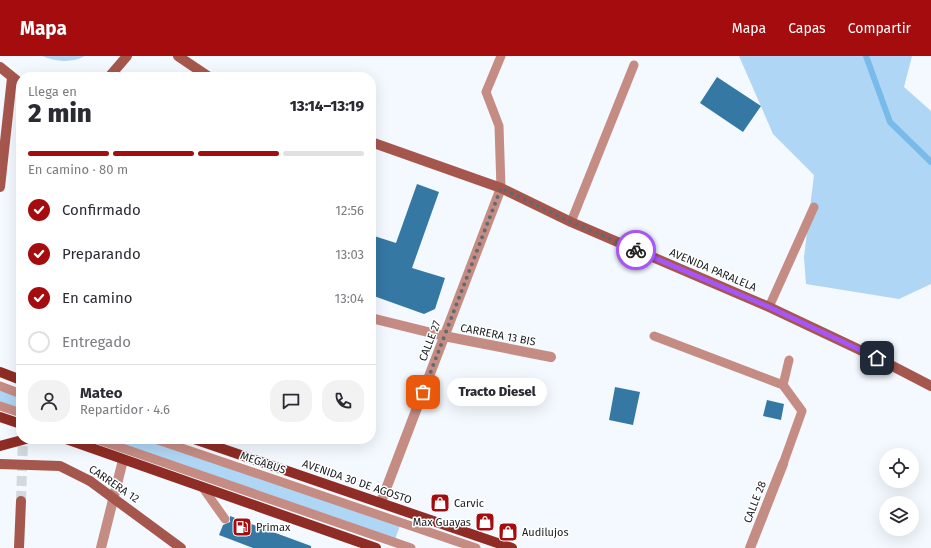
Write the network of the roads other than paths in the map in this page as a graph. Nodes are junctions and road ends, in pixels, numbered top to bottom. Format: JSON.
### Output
{"nodes":[{"id":1,"x":127,"y":56,"type":"edge"},
{"id":2,"x":178,"y":56,"type":"edge"},
{"id":3,"x":501,"y":56,"type":"edge"},
{"id":4,"x":634,"y":65,"type":"dead end"},
{"id":5,"x":0,"y":67,"type":"edge"},
{"id":6,"x":114,"y":72,"type":"edge"},
{"id":7,"x":202,"y":72,"type":"edge"},
{"id":8,"x":12,"y":78,"type":"junction"},
{"id":9,"x":16,"y":81,"type":"edge"},
{"id":10,"x":376,"y":144,"type":"edge"},
{"id":11,"x":0,"y":187,"type":"edge"},
{"id":12,"x":501,"y":188,"type":"junction"},
{"id":13,"x":814,"y":207,"type":"dead end"},
{"id":14,"x":571,"y":222,"type":"junction"},
{"id":15,"x":769,"y":307,"type":"junction"},
{"id":16,"x":376,"y":319,"type":"edge"},
{"id":17,"x":444,"y":336,"type":"junction"},
{"id":18,"x":654,"y":336,"type":"dead end"},
{"id":19,"x":550,"y":357,"type":"dead end"},
{"id":20,"x":789,"y":360,"type":"dead end"},
{"id":21,"x":0,"y":372,"type":"edge"},
{"id":22,"x":16,"y":378,"type":"edge"},
{"id":23,"x":783,"y":385,"type":"junction"},
{"id":24,"x":0,"y":386,"type":"edge"},
{"id":25,"x":931,"y":386,"type":"edge"},
{"id":26,"x":16,"y":392,"type":"edge"},
{"id":27,"x":0,"y":406,"type":"edge"},
{"id":28,"x":16,"y":411,"type":"edge"},
{"id":29,"x":0,"y":416,"type":"edge"},
{"id":30,"x":16,"y":422,"type":"edge"},
{"id":31,"x":16,"y":442,"type":"edge"},
{"id":32,"x":81,"y":444,"type":"edge"},
{"id":33,"x":110,"y":444,"type":"edge"},
{"id":34,"x":170,"y":444,"type":"edge"},
{"id":35,"x":209,"y":444,"type":"edge"},
{"id":36,"x":0,"y":446,"type":"edge"},
{"id":37,"x":123,"y":460,"type":"junction"},
{"id":38,"x":0,"y":464,"type":"edge"},
{"id":39,"x":783,"y":464,"type":"joint"},
{"id":40,"x":203,"y":488,"type":"junction"},
{"id":41,"x":112,"y":496,"type":"junction"},
{"id":42,"x":21,"y":502,"type":"tunnel mouth"},
{"id":43,"x":381,"y":502,"type":"junction"},
{"id":44,"x":225,"y":520,"type":"dead end"},
{"id":45,"x":365,"y":544,"type":"junction"},
{"id":46,"x":19,"y":548,"type":"edge"},
{"id":47,"x":101,"y":548,"type":"edge"},
{"id":48,"x":181,"y":548,"type":"edge"},
{"id":49,"x":354,"y":548,"type":"edge"},
{"id":50,"x":376,"y":548,"type":"edge"},
{"id":51,"x":410,"y":548,"type":"edge"},
{"id":52,"x":476,"y":548,"type":"edge"},
{"id":53,"x":512,"y":548,"type":"edge"},
{"id":54,"x":750,"y":548,"type":"edge"}],
"edges":[{"from":1,"to":6,"type":"main road"},
{"from":2,"to":7,"type":"main road"},
{"from":3,"to":12,"type":"lane"},
{"from":4,"to":14,"type":"lane"},
{"from":5,"to":8,"type":"main road"},
{"from":8,"to":9,"type":"main road"},
{"from":8,"to":11,"type":"main road"},
{"from":10,"to":12,"type":"main road","name":"AVENIDA PARALELA"},
{"from":12,"to":14,"type":"main road","name":"AVENIDA PARALELA"},
{"from":12,"to":17,"type":"street","name":"CALLE 27"},
{"from":13,"to":15,"type":"lane"},
{"from":14,"to":15,"type":"main road","name":"AVENIDA PARALELA"},
{"from":15,"to":25,"type":"main road","name":"AVENIDA PARALELA"},
{"from":16,"to":17,"type":"street","name":"CARRERA 13 BIS"},
{"from":17,"to":19,"type":"street","name":"CARRERA 13 BIS"},
{"from":17,"to":43,"type":"street","name":"CALLE 27"},
{"from":18,"to":23,"type":"lane"},
{"from":20,"to":23,"type":"lane"},
{"from":21,"to":22,"type":"main road"},
{"from":23,"to":39,"type":"lane"},
{"from":24,"to":26,"type":"lane"},
{"from":27,"to":28,"type":"lane"},
{"from":29,"to":30,"type":"main road"},
{"from":31,"to":36,"type":"main road","bridge":true},
{"from":32,"to":37,"type":"main road"},
{"from":33,"to":51,"type":"lane"},
{"from":34,"to":52,"type":"lane","name":"MEGABUS"},
{"from":35,"to":43,"type":"main road","name":"AVENIDA 30 DE AGOSTO"},
{"from":37,"to":40,"type":"main road"},
{"from":37,"to":41,"type":"street"},
{"from":38,"to":41,"type":"main road","name":"CARRERA 12","bridge":true},
{"from":39,"to":54,"type":"street","name":"CALLE 28"},
{"from":40,"to":44,"type":"lane"},
{"from":40,"to":45,"type":"main road"},
{"from":41,"to":47,"type":"street"},
{"from":41,"to":48,"type":"main road","name":"CARRERA 12"},
{"from":42,"to":46,"type":"main road"},
{"from":43,"to":53,"type":"main road","name":"AVENIDA 30 DE AGOSTO"},
{"from":45,"to":49,"type":"lane"},
{"from":45,"to":50,"type":"main road"}]}
